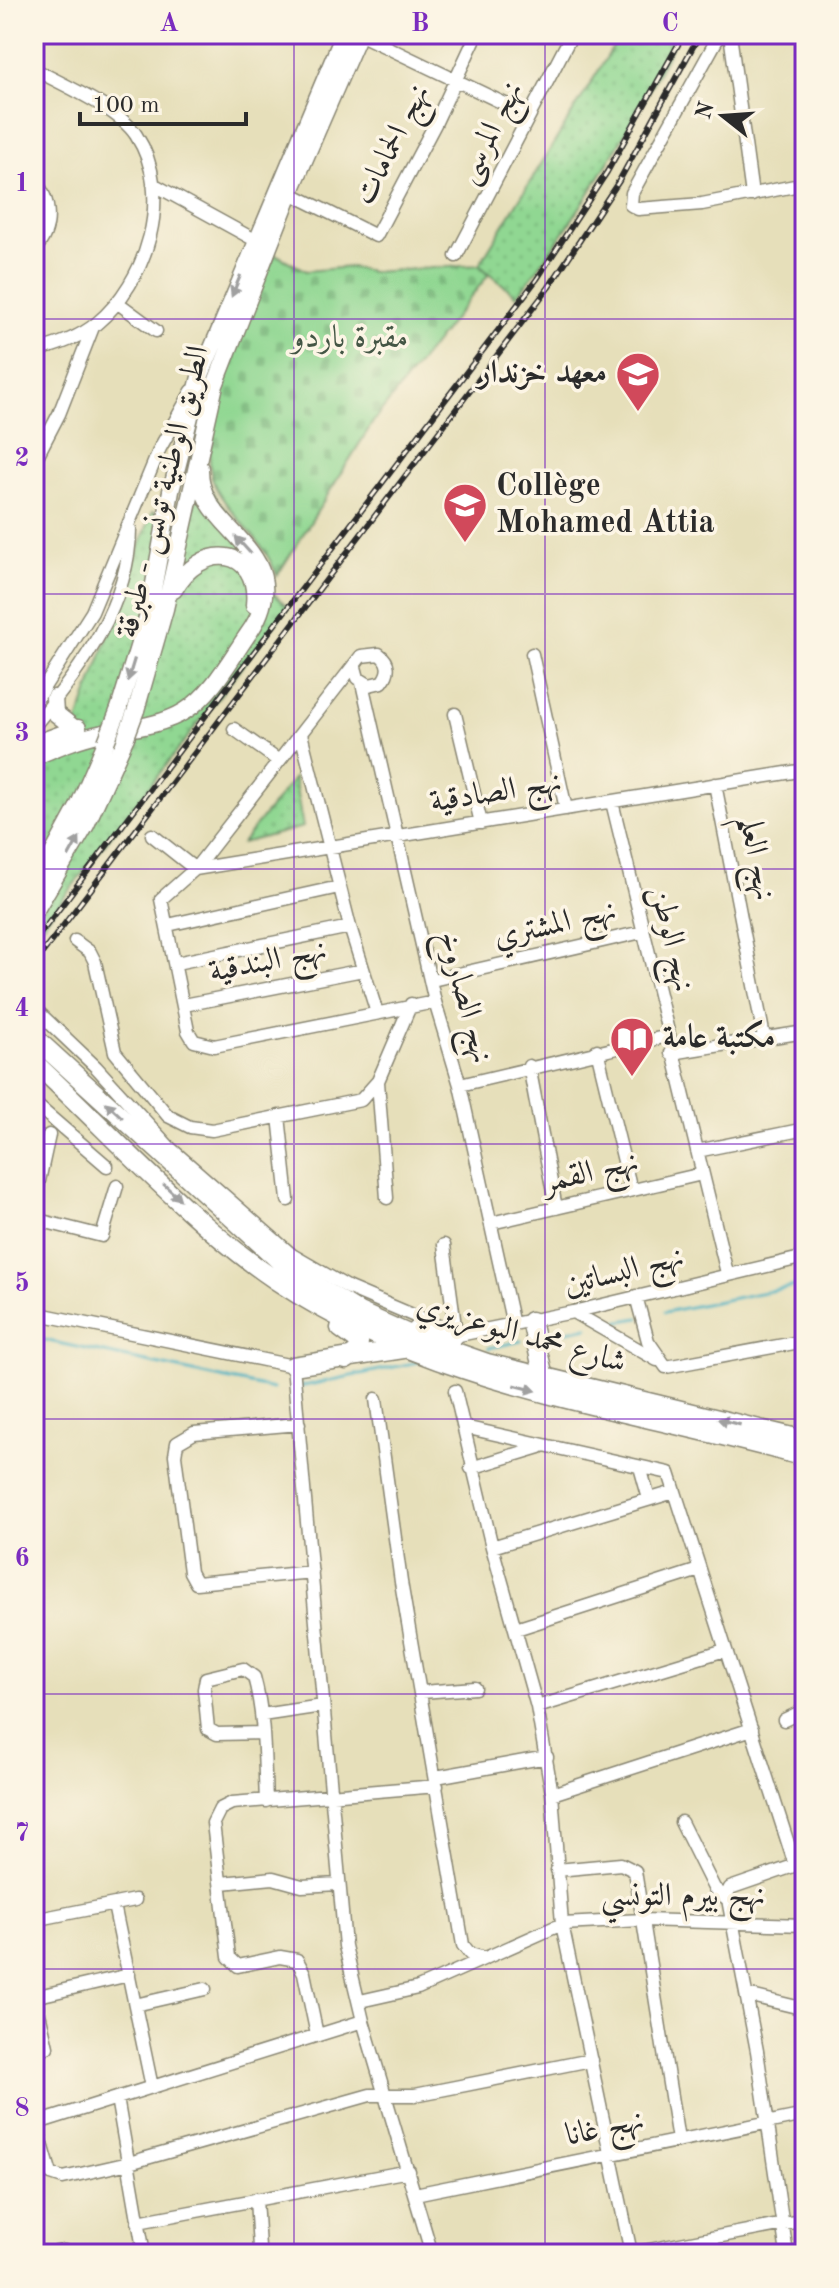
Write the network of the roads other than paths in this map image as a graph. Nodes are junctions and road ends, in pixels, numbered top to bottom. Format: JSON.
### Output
{"nodes":[{"id":1,"x":344,"y":34,"type":"edge"},
{"id":2,"x":359,"y":34,"type":"edge"},
{"id":3,"x":477,"y":34,"type":"edge"},
{"id":4,"x":572,"y":34,"type":"edge"},
{"id":5,"x":720,"y":34,"type":"edge"},
{"id":6,"x":730,"y":34,"type":"edge"},
{"id":7,"x":34,"y":69,"type":"edge"},
{"id":8,"x":455,"y":80,"type":"junction"},
{"id":9,"x":528,"y":115,"type":"junction"},
{"id":10,"x":34,"y":180,"type":"edge"},
{"id":11,"x":153,"y":184,"type":"junction"},
{"id":12,"x":805,"y":184,"type":"edge"},
{"id":13,"x":290,"y":193,"type":"junction"},
{"id":14,"x":752,"y":195,"type":"junction"},
{"id":15,"x":255,"y":240,"type":"junction"},
{"id":16,"x":34,"y":250,"type":"edge"},
{"id":17,"x":456,"y":256,"type":"dead end"},
{"id":18,"x":118,"y":303,"type":"junction"},
{"id":19,"x":93,"y":327,"type":"junction"},
{"id":20,"x":156,"y":331,"type":"dead end"},
{"id":21,"x":34,"y":351,"type":"edge"},
{"id":22,"x":200,"y":377,"type":"junction"},
{"id":23,"x":200,"y":440,"type":"junction"},
{"id":24,"x":34,"y":462,"type":"edge"},
{"id":25,"x":130,"y":517,"type":"junction"},
{"id":26,"x":112,"y":566,"type":"junction"},
{"id":27,"x":125,"y":571,"type":"junction"},
{"id":28,"x":165,"y":609,"type":"junction"},
{"id":29,"x":532,"y":654,"type":"dead end"},
{"id":30,"x":64,"y":656,"type":"junction"},
{"id":31,"x":78,"y":667,"type":"junction"},
{"id":32,"x":355,"y":667,"type":"junction"},
{"id":33,"x":362,"y":683,"type":"junction"},
{"id":34,"x":54,"y":698,"type":"junction"},
{"id":35,"x":34,"y":703,"type":"edge"},
{"id":36,"x":128,"y":709,"type":"junction"},
{"id":37,"x":455,"y":714,"type":"dead end"},
{"id":38,"x":34,"y":726,"type":"edge"},
{"id":39,"x":74,"y":728,"type":"junction"},
{"id":40,"x":234,"y":729,"type":"dead end"},
{"id":41,"x":301,"y":734,"type":"junction"},
{"id":42,"x":34,"y":744,"type":"edge"},
{"id":43,"x":34,"y":757,"type":"edge"},
{"id":44,"x":279,"y":761,"type":"junction"},
{"id":45,"x":805,"y":770,"type":"edge"},
{"id":46,"x":715,"y":784,"type":"junction"},
{"id":47,"x":612,"y":802,"type":"junction"},
{"id":48,"x":566,"y":809,"type":"junction"},
{"id":49,"x":481,"y":823,"type":"junction"},
{"id":50,"x":397,"y":834,"type":"junction"},
{"id":51,"x":152,"y":835,"type":"dead end"},
{"id":52,"x":329,"y":846,"type":"junction"},
{"id":53,"x":195,"y":869,"type":"junction"},
{"id":54,"x":339,"y":887,"type":"junction"},
{"id":55,"x":34,"y":888,"type":"edge"},
{"id":56,"x":34,"y":913,"type":"edge"},
{"id":57,"x":168,"y":925,"type":"junction"},
{"id":58,"x":350,"y":927,"type":"junction"},
{"id":59,"x":642,"y":932,"type":"junction"},
{"id":60,"x":75,"y":941,"type":"dead end"},
{"id":61,"x":176,"y":963,"type":"junction"},
{"id":62,"x":363,"y":970,"type":"junction"},
{"id":63,"x":432,"y":980,"type":"junction"},
{"id":64,"x":435,"y":1002,"type":"junction"},
{"id":65,"x":411,"y":1004,"type":"junction"},
{"id":66,"x":184,"y":1005,"type":"junction"},
{"id":67,"x":34,"y":1008,"type":"edge"},
{"id":68,"x":377,"y":1013,"type":"junction"},
{"id":69,"x":805,"y":1032,"type":"edge"},
{"id":70,"x":668,"y":1036,"type":"junction"},
{"id":71,"x":34,"y":1037,"type":"edge"},
{"id":72,"x":764,"y":1037,"type":"junction"},
{"id":73,"x":597,"y":1050,"type":"junction"},
{"id":74,"x":671,"y":1053,"type":"junction"},
{"id":75,"x":34,"y":1062,"type":"edge"},
{"id":76,"x":529,"y":1066,"type":"junction"},
{"id":77,"x":378,"y":1081,"type":"junction"},
{"id":78,"x":460,"y":1085,"type":"junction"},
{"id":79,"x":34,"y":1103,"type":"edge"},
{"id":80,"x":279,"y":1116,"type":"junction"},
{"id":81,"x":805,"y":1129,"type":"edge"},
{"id":82,"x":49,"y":1135,"type":"dead end"},
{"id":83,"x":697,"y":1151,"type":"junction"},
{"id":84,"x":107,"y":1166,"type":"dead end"},
{"id":85,"x":702,"y":1174,"type":"junction"},
{"id":86,"x":117,"y":1186,"type":"dead end"},
{"id":87,"x":631,"y":1190,"type":"junction"},
{"id":88,"x":387,"y":1198,"type":"dead end"},
{"id":89,"x":288,"y":1200,"type":"dead end"},
{"id":90,"x":34,"y":1204,"type":"edge"},
{"id":91,"x":556,"y":1208,"type":"junction"},
{"id":92,"x":34,"y":1219,"type":"edge"},
{"id":93,"x":491,"y":1223,"type":"junction"},
{"id":94,"x":444,"y":1245,"type":"dead end"},
{"id":95,"x":805,"y":1257,"type":"edge"},
{"id":96,"x":727,"y":1273,"type":"junction"},
{"id":97,"x":277,"y":1281,"type":"junction"},
{"id":98,"x":636,"y":1296,"type":"junction"},
{"id":99,"x":359,"y":1312,"type":"junction"},
{"id":100,"x":573,"y":1312,"type":"junction"},
{"id":101,"x":34,"y":1313,"type":"edge"},
{"id":102,"x":522,"y":1323,"type":"junction"},
{"id":103,"x":457,"y":1334,"type":"junction"},
{"id":104,"x":805,"y":1341,"type":"edge"},
{"id":105,"x":403,"y":1349,"type":"junction"},
{"id":106,"x":346,"y":1360,"type":"junction"},
{"id":107,"x":663,"y":1364,"type":"junction"},
{"id":108,"x":293,"y":1366,"type":"junction"},
{"id":109,"x":544,"y":1377,"type":"junction"},
{"id":110,"x":455,"y":1391,"type":"dead end"},
{"id":111,"x":376,"y":1399,"type":"dead end"},
{"id":112,"x":299,"y":1424,"type":"junction"},
{"id":113,"x":464,"y":1427,"type":"junction"},
{"id":114,"x":543,"y":1446,"type":"junction"},
{"id":115,"x":803,"y":1448,"type":"edge"},
{"id":116,"x":640,"y":1467,"type":"junction"},
{"id":117,"x":471,"y":1468,"type":"junction"},
{"id":118,"x":674,"y":1492,"type":"junction"},
{"id":119,"x":649,"y":1499,"type":"junction"},
{"id":120,"x":492,"y":1547,"type":"junction"},
{"id":121,"x":699,"y":1570,"type":"junction"},
{"id":122,"x":312,"y":1572,"type":"junction"},
{"id":123,"x":516,"y":1629,"type":"junction"},
{"id":124,"x":725,"y":1650,"type":"junction"},
{"id":125,"x":475,"y":1688,"type":"dead end"},
{"id":126,"x":422,"y":1692,"type":"junction"},
{"id":127,"x":322,"y":1706,"type":"junction"},
{"id":128,"x":537,"y":1707,"type":"junction"},
{"id":129,"x":805,"y":1710,"type":"edge"},
{"id":130,"x":262,"y":1715,"type":"junction"},
{"id":131,"x":784,"y":1720,"type":"dead end"},
{"id":132,"x":752,"y":1729,"type":"junction"},
{"id":133,"x":263,"y":1733,"type":"junction"},
{"id":134,"x":547,"y":1757,"type":"junction"},
{"id":135,"x":437,"y":1782,"type":"junction"},
{"id":136,"x":552,"y":1794,"type":"junction"},
{"id":137,"x":329,"y":1795,"type":"junction"},
{"id":138,"x":266,"y":1801,"type":"junction"},
{"id":139,"x":681,"y":1822,"type":"dead end"},
{"id":140,"x":800,"y":1864,"type":"edge"},
{"id":141,"x":557,"y":1870,"type":"junction"},
{"id":142,"x":222,"y":1883,"type":"junction"},
{"id":143,"x":338,"y":1884,"type":"junction"},
{"id":144,"x":727,"y":1899,"type":"junction"},
{"id":145,"x":135,"y":1900,"type":"dead end"},
{"id":146,"x":114,"y":1905,"type":"junction"},
{"id":147,"x":34,"y":1920,"type":"edge"},
{"id":148,"x":643,"y":1920,"type":"junction"},
{"id":149,"x":732,"y":1921,"type":"junction"},
{"id":150,"x":562,"y":1924,"type":"junction"},
{"id":151,"x":805,"y":1925,"type":"edge"},
{"id":152,"x":481,"y":1957,"type":"junction"},
{"id":153,"x":129,"y":1975,"type":"junction"},
{"id":154,"x":205,"y":1989,"type":"dead end"},
{"id":155,"x":747,"y":1995,"type":"junction"},
{"id":156,"x":35,"y":1996,"type":"edge"},
{"id":157,"x":360,"y":2001,"type":"junction"},
{"id":158,"x":135,"y":2005,"type":"junction"},
{"id":159,"x":805,"y":2009,"type":"edge"},
{"id":160,"x":363,"y":2021,"type":"junction"},
{"id":161,"x":317,"y":2035,"type":"junction"},
{"id":162,"x":47,"y":2047,"type":"dead end"},
{"id":163,"x":591,"y":2060,"type":"junction"},
{"id":164,"x":152,"y":2087,"type":"junction"},
{"id":165,"x":385,"y":2094,"type":"junction"},
{"id":166,"x":117,"y":2098,"type":"junction"},
{"id":167,"x":805,"y":2115,"type":"edge"},
{"id":168,"x":767,"y":2122,"type":"junction"},
{"id":169,"x":35,"y":2124,"type":"edge"},
{"id":170,"x":678,"y":2140,"type":"junction"},
{"id":171,"x":613,"y":2155,"type":"junction"},
{"id":172,"x":129,"y":2163,"type":"junction"},
{"id":173,"x":409,"y":2171,"type":"junction"},
{"id":174,"x":415,"y":2194,"type":"junction"},
{"id":175,"x":256,"y":2199,"type":"junction"},
{"id":176,"x":805,"y":2220,"type":"edge"},
{"id":177,"x":138,"y":2222,"type":"junction"},
{"id":178,"x":782,"y":2225,"type":"junction"},
{"id":179,"x":64,"y":2251,"type":"dead end"},
{"id":180,"x":44,"y":2254,"type":"edge"},
{"id":181,"x":144,"y":2254,"type":"edge"},
{"id":182,"x":256,"y":2254,"type":"edge"},
{"id":183,"x":432,"y":2254,"type":"edge"},
{"id":184,"x":629,"y":2254,"type":"edge"},
{"id":185,"x":787,"y":2254,"type":"edge"}],
"edges":[{"from":1,"to":15,"type":"main road","name":"الطريق الوطنية تونس - طبرقة"},
{"from":2,"to":8,"type":"street"},
{"from":2,"to":13,"type":"main road","name":"الطريق الوطنية تونس - طبرقة"},
{"from":3,"to":8,"type":"street","name":"نهج الحمامات"},
{"from":4,"to":9,"type":"street","name":"نهج المرسى"},
{"from":5,"to":14,"type":"street"},
{"from":6,"to":14,"type":"street"},
{"from":7,"to":11,"type":"street"},
{"from":8,"to":9,"type":"street"},
{"from":8,"to":13,"type":"street","name":"نهج الحمامات"},
{"from":9,"to":17,"type":"street","name":"نهج المرسى"},
{"from":10,"to":16,"type":"street"},
{"from":11,"to":15,"type":"street"},
{"from":11,"to":18,"type":"street"},
{"from":12,"to":14,"type":"street"},
{"from":13,"to":23,"type":"main road","name":"الطريق الوطنية تونس - طبرقة"},
{"from":15,"to":22,"type":"main road","name":"الطريق الوطنية تونس - طبرقة","one_way":true},
{"from":18,"to":19,"type":"street"},
{"from":18,"to":20,"type":"street"},
{"from":19,"to":21,"type":"street"},
{"from":19,"to":24,"type":"street"},
{"from":22,"to":25,"type":"street"},
{"from":22,"to":36,"type":"main road","name":"الطريق الوطنية تونس - طبرقة","one_way":true},
{"from":23,"to":28,"type":"main road","name":"الطريق الوطنية تونس - طبرقة"},
{"from":43,"to":23,"type":"main road","one_way":true},
{"from":25,"to":26,"type":"street"},
{"from":25,"to":27,"type":"street"},
{"from":26,"to":27,"type":"street"},
{"from":26,"to":30,"type":"street"},
{"from":27,"to":31,"type":"street"},
{"from":28,"to":36,"type":"main road","name":"الطريق الوطنية تونس - طبرقة"},
{"from":28,"to":39,"type":"main road"},
{"from":29,"to":48,"type":"street"},
{"from":30,"to":31,"type":"street"},
{"from":30,"to":35,"type":"street"},
{"from":31,"to":34,"type":"street"},
{"from":32,"to":33,"type":"street"},
{"from":32,"to":33,"type":"street"},
{"from":32,"to":41,"type":"street"},
{"from":33,"to":50,"type":"street","name":"نهج الصاروخ"},
{"from":34,"to":38,"type":"street"},
{"from":34,"to":39,"type":"main road"},
{"from":36,"to":55,"type":"main road","name":"الطريق الوطنية تونس - طبرقة","bridge":true},
{"from":56,"to":36,"type":"main road","name":"الطريق الوطنية تونس - طبرقة","one_way":true,"bridge":true},
{"from":37,"to":49,"type":"street"},
{"from":39,"to":42,"type":"main road"},
{"from":40,"to":44,"type":"street"},
{"from":41,"to":44,"type":"street"},
{"from":41,"to":52,"type":"street"},
{"from":44,"to":53,"type":"street"},
{"from":45,"to":46,"type":"street","name":"نهج الصادقية"},
{"from":46,"to":47,"type":"street","name":"نهج الصادقية"},
{"from":46,"to":72,"type":"street","name":"نهج العلم"},
{"from":47,"to":48,"type":"street","name":"نهج الصادقية"},
{"from":47,"to":59,"type":"street","name":"نهج الوطن"},
{"from":48,"to":49,"type":"street","name":"نهج الصادقية"},
{"from":49,"to":50,"type":"street","name":"نهج الصادقية"},
{"from":50,"to":52,"type":"street","name":"نهج الصادقية"},
{"from":50,"to":63,"type":"street","name":"نهج الصاروخ"},
{"from":51,"to":53,"type":"street"},
{"from":52,"to":53,"type":"street","name":"نهج الصادقية"},
{"from":52,"to":54,"type":"street"},
{"from":53,"to":57,"type":"street"},
{"from":54,"to":57,"type":"street","name":"نهج البندقية"},
{"from":54,"to":58,"type":"street"},
{"from":57,"to":61,"type":"street"},
{"from":58,"to":61,"type":"street"},
{"from":58,"to":62,"type":"street"},
{"from":59,"to":63,"type":"street","name":"نهج المشتري"},
{"from":59,"to":70,"type":"street","name":"نهج الوطن"},
{"from":60,"to":80,"type":"street"},
{"from":61,"to":66,"type":"street"},
{"from":62,"to":66,"type":"street","name":"نهج البندقية"},
{"from":62,"to":68,"type":"street"},
{"from":63,"to":64,"type":"street","name":"نهج الصاروخ"},
{"from":64,"to":65,"type":"street"},
{"from":64,"to":78,"type":"street","name":"نهج الصاروخ"},
{"from":65,"to":68,"type":"street"},
{"from":65,"to":77,"type":"street"},
{"from":66,"to":68,"type":"street"},
{"from":67,"to":103,"type":"street"},
{"from":69,"to":72,"type":"street"},
{"from":70,"to":73,"type":"street"},
{"from":70,"to":74,"type":"street","name":"نهج الوطن"},
{"from":99,"to":71,"type":"highway","name":"شارع محمد البوعزيزي","one_way":true},
{"from":72,"to":74,"type":"street"},
{"from":73,"to":76,"type":"street"},
{"from":73,"to":87,"type":"street"},
{"from":74,"to":83,"type":"street","name":"نهج الوطن"},
{"from":75,"to":97,"type":"highway","name":"شارع محمد البوعزيزي","one_way":true},
{"from":76,"to":78,"type":"street"},
{"from":76,"to":91,"type":"street"},
{"from":77,"to":80,"type":"street"},
{"from":77,"to":88,"type":"street"},
{"from":78,"to":93,"type":"street","name":"نهج الصاروخ"},
{"from":79,"to":84,"type":"street"},
{"from":80,"to":89,"type":"street"},
{"from":81,"to":83,"type":"street"},
{"from":82,"to":90,"type":"street"},
{"from":83,"to":85,"type":"street","name":"نهج الوطن"},
{"from":85,"to":87,"type":"street","name":"نهج القمر"},
{"from":85,"to":96,"type":"street","name":"نهج الوطن"},
{"from":86,"to":92,"type":"street"},
{"from":87,"to":91,"type":"street","name":"نهج القمر"},
{"from":91,"to":93,"type":"street","name":"نهج القمر"},
{"from":93,"to":102,"type":"street","name":"نهج الصاروخ"},
{"from":94,"to":103,"type":"street"},
{"from":95,"to":96,"type":"street","name":"نهج البساتين"},
{"from":96,"to":98,"type":"street","name":"نهج البساتين"},
{"from":97,"to":105,"type":"highway","name":"شارع محمد البوعزيزي"},
{"from":97,"to":106,"type":"highway"},
{"from":98,"to":100,"type":"street","name":"نهج البساتين"},
{"from":98,"to":107,"type":"street"},
{"from":99,"to":103,"type":"highway"},
{"from":99,"to":109,"type":"highway","name":"شارع محمد البوعزيزي"},
{"from":100,"to":102,"type":"street","name":"نهج البساتين"},
{"from":100,"to":107,"type":"street"},
{"from":101,"to":108,"type":"street"},
{"from":102,"to":103,"type":"street","name":"نهج البساتين"},
{"from":102,"to":109,"type":"highway"},
{"from":104,"to":107,"type":"street"},
{"from":105,"to":106,"type":"highway"},
{"from":105,"to":115,"type":"highway","name":"شارع محمد البوعزيزي","one_way":true},
{"from":106,"to":108,"type":"highway"},
{"from":108,"to":112,"type":"street"},
{"from":115,"to":109,"type":"highway","name":"شارع محمد البوعزيزي","one_way":true},
{"from":110,"to":113,"type":"street"},
{"from":111,"to":126,"type":"street"},
{"from":112,"to":122,"type":"street"},
{"from":112,"to":122,"type":"street"},
{"from":113,"to":114,"type":"street"},
{"from":113,"to":117,"type":"street"},
{"from":114,"to":116,"type":"street"},
{"from":114,"to":117,"type":"street"},
{"from":116,"to":118,"type":"street"},
{"from":116,"to":119,"type":"street"},
{"from":117,"to":120,"type":"street"},
{"from":118,"to":119,"type":"street"},
{"from":118,"to":121,"type":"street"},
{"from":119,"to":120,"type":"street"},
{"from":120,"to":123,"type":"street"},
{"from":121,"to":123,"type":"street"},
{"from":121,"to":124,"type":"street"},
{"from":122,"to":127,"type":"street"},
{"from":123,"to":128,"type":"street"},
{"from":124,"to":128,"type":"street"},
{"from":124,"to":132,"type":"street"},
{"from":125,"to":126,"type":"street"},
{"from":126,"to":135,"type":"street"},
{"from":127,"to":130,"type":"street"},
{"from":127,"to":137,"type":"street"},
{"from":128,"to":134,"type":"street"},
{"from":129,"to":131,"type":"street"},
{"from":130,"to":133,"type":"street"},
{"from":130,"to":133,"type":"street"},
{"from":132,"to":136,"type":"street"},
{"from":132,"to":140,"type":"street"},
{"from":133,"to":138,"type":"street"},
{"from":134,"to":135,"type":"street"},
{"from":134,"to":136,"type":"street"},
{"from":135,"to":137,"type":"street"},
{"from":135,"to":152,"type":"street"},
{"from":136,"to":141,"type":"street"},
{"from":137,"to":138,"type":"street"},
{"from":137,"to":143,"type":"street"},
{"from":138,"to":142,"type":"street"},
{"from":139,"to":144,"type":"street"},
{"from":140,"to":144,"type":"street"},
{"from":141,"to":148,"type":"street"},
{"from":141,"to":150,"type":"street"},
{"from":142,"to":143,"type":"street"},
{"from":142,"to":161,"type":"street"},
{"from":143,"to":157,"type":"street"},
{"from":144,"to":149,"type":"street"},
{"from":145,"to":146,"type":"street"},
{"from":146,"to":147,"type":"street"},
{"from":146,"to":153,"type":"street"},
{"from":148,"to":149,"type":"street","name":"نهج بيرم التونسي"},
{"from":148,"to":150,"type":"street","name":"نهج بيرم التونسي"},
{"from":148,"to":170,"type":"street"},
{"from":149,"to":151,"type":"street","name":"نهج بيرم التونسي"},
{"from":149,"to":155,"type":"street"},
{"from":150,"to":152,"type":"street","name":"نهج بيرم التونسي"},
{"from":150,"to":163,"type":"street"},
{"from":152,"to":157,"type":"street","name":"نهج بيرم التونسي"},
{"from":153,"to":156,"type":"street"},
{"from":153,"to":158,"type":"street"},
{"from":154,"to":158,"type":"street"},
{"from":155,"to":159,"type":"street"},
{"from":155,"to":168,"type":"street"},
{"from":156,"to":162,"type":"street"},
{"from":157,"to":160,"type":"street"},
{"from":158,"to":164,"type":"street"},
{"from":160,"to":161,"type":"street"},
{"from":160,"to":165,"type":"street"},
{"from":161,"to":164,"type":"street"},
{"from":163,"to":165,"type":"street"},
{"from":163,"to":171,"type":"street"},
{"from":164,"to":166,"type":"street"},
{"from":165,"to":172,"type":"street"},
{"from":165,"to":173,"type":"street"},
{"from":166,"to":169,"type":"street"},
{"from":166,"to":172,"type":"street"},
{"from":167,"to":168,"type":"street","name":"نهج غانا"},
{"from":168,"to":170,"type":"street","name":"نهج غانا"},
{"from":168,"to":178,"type":"street"},
{"from":169,"to":172,"type":"street"},
{"from":170,"to":171,"type":"street","name":"نهج غانا"},
{"from":171,"to":174,"type":"street","name":"نهج غانا"},
{"from":171,"to":184,"type":"street"},
{"from":172,"to":177,"type":"street"},
{"from":173,"to":174,"type":"street"},
{"from":173,"to":175,"type":"street"},
{"from":174,"to":183,"type":"street"},
{"from":175,"to":177,"type":"street"},
{"from":175,"to":182,"type":"street"},
{"from":176,"to":178,"type":"street"},
{"from":177,"to":181,"type":"street"},
{"from":178,"to":184,"type":"street"},
{"from":178,"to":185,"type":"street"},
{"from":179,"to":180,"type":"street"}]}
